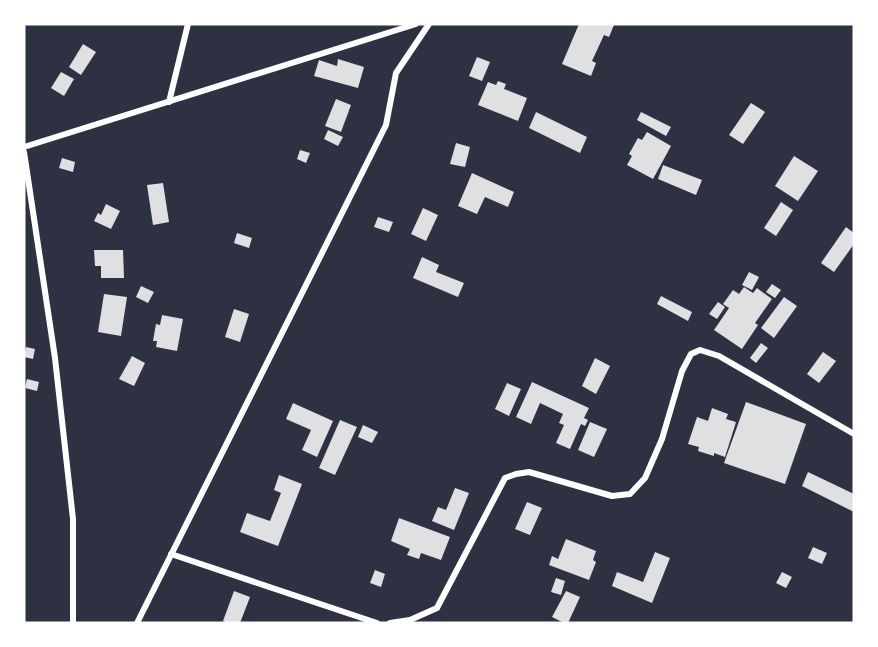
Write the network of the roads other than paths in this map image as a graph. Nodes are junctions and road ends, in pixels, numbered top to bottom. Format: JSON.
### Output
{"nodes":[{"id":1,"x":188,"y":24,"type":"edge"},
{"id":2,"x":416,"y":24,"type":"edge"},
{"id":3,"x":429,"y":24,"type":"edge"},
{"id":4,"x":170,"y":102,"type":"junction"},
{"id":5,"x":24,"y":147,"type":"edge"},
{"id":6,"x":24,"y":152,"type":"edge"},
{"id":7,"x":854,"y":434,"type":"edge"},
{"id":8,"x":171,"y":554,"type":"junction"},
{"id":9,"x":73,"y":623,"type":"edge"},
{"id":10,"x":137,"y":623,"type":"edge"},
{"id":11,"x":377,"y":623,"type":"edge"},
{"id":12,"x":390,"y":623,"type":"edge"}],
"edges":[{"from":1,"to":4,"type":"street"},
{"from":2,"to":4,"type":"street"},
{"from":3,"to":8,"type":"street"},
{"from":4,"to":5,"type":"street"},
{"from":6,"to":9,"type":"street"},
{"from":7,"to":12,"type":"street"},
{"from":8,"to":10,"type":"street"},
{"from":8,"to":11,"type":"street"}]}
